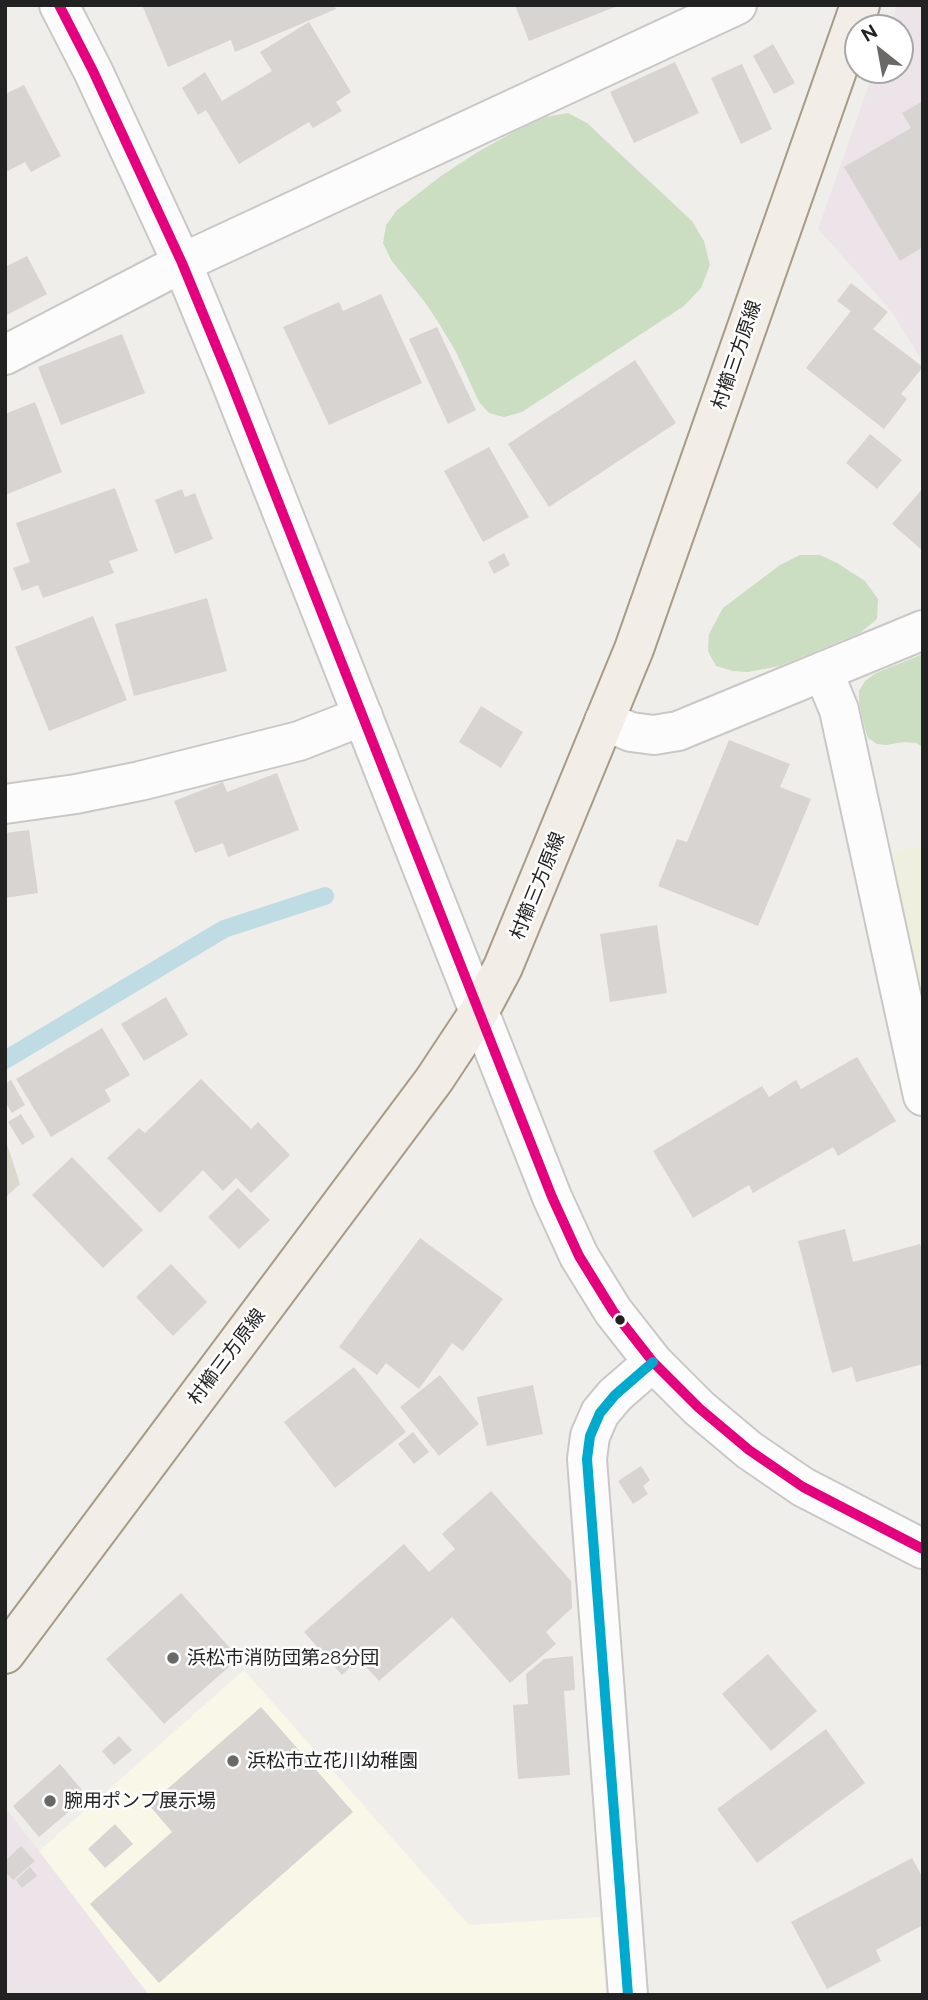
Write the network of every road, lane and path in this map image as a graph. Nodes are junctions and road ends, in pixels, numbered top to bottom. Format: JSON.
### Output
{"nodes":[{"id":1,"x":60,"y":5,"type":"edge"},
{"id":2,"x":860,"y":5,"type":"edge"},
{"id":3,"x":733,"y":6,"type":"edge"},
{"id":4,"x":182,"y":263,"type":"junction"},
{"id":5,"x":5,"y":355,"type":"edge"},
{"id":6,"x":923,"y":630,"type":"edge"},
{"id":7,"x":823,"y":671,"type":"junction"},
{"id":8,"x":363,"y":716,"type":"junction"},
{"id":9,"x":604,"y":721,"type":"junction"},
{"id":10,"x":5,"y":804,"type":"edge"},
{"id":11,"x":479,"y":1012,"type":"junction"},
{"id":12,"x":920,"y":1077,"type":"edge"},
{"id":13,"x":653,"y":1362,"type":"junction"},
{"id":14,"x":923,"y":1549,"type":"edge"},
{"id":15,"x":5,"y":1654,"type":"edge"},
{"id":16,"x":628,"y":1995,"type":"edge"}],
"edges":[{"from":1,"to":4,"type":"street"},
{"from":2,"to":9,"type":"main road","name":"村櫛三方原線"},
{"from":3,"to":4,"type":"street"},
{"from":4,"to":5,"type":"street"},
{"from":4,"to":8,"type":"street"},
{"from":6,"to":7,"type":"street"},
{"from":7,"to":9,"type":"street"},
{"from":7,"to":12,"type":"street"},
{"from":8,"to":10,"type":"street"},
{"from":8,"to":11,"type":"street"},
{"from":9,"to":11,"type":"main road","name":"村櫛三方原線"},
{"from":11,"to":13,"type":"street"},
{"from":11,"to":15,"type":"main road","name":"村櫛三方原線"},
{"from":13,"to":14,"type":"street"},
{"from":13,"to":16,"type":"street"}]}
